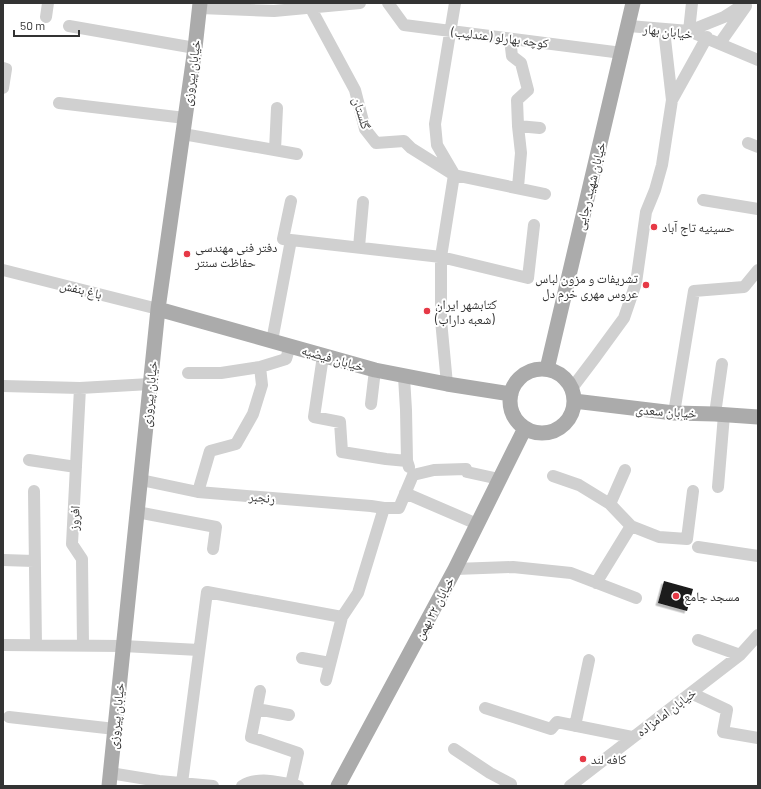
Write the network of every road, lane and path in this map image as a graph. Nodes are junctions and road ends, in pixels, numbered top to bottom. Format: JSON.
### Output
{"nodes":[{"id":1,"x":48,"y":3,"type":"edge"},
{"id":2,"x":360,"y":3,"type":"edge"},
{"id":3,"x":388,"y":3,"type":"edge"},
{"id":4,"x":455,"y":3,"type":"edge"},
{"id":5,"x":633,"y":3,"type":"edge"},
{"id":6,"x":692,"y":3,"type":"edge"},
{"id":7,"x":747,"y":3,"type":"edge"},
{"id":8,"x":309,"y":5,"type":"edge"},
{"id":9,"x":200,"y":6,"type":"edge"},
{"id":10,"x":46,"y":17,"type":"dead end"},
{"id":11,"x":69,"y":26,"type":"dead end"},
{"id":12,"x":629,"y":26,"type":"junction"},
{"id":13,"x":664,"y":30,"type":"junction"},
{"id":14,"x":451,"y":31,"type":"junction"},
{"id":15,"x":689,"y":31,"type":"junction"},
{"id":16,"x":707,"y":38,"type":"junction"},
{"id":17,"x":510,"y":39,"type":"junction"},
{"id":18,"x":720,"y":44,"type":"junction"},
{"id":19,"x":195,"y":48,"type":"junction"},
{"id":20,"x":622,"y":53,"type":"junction"},
{"id":21,"x":758,"y":60,"type":"edge"},
{"id":22,"x":4,"y":68,"type":"edge"},
{"id":23,"x":3,"y":88,"type":"edge"},
{"id":24,"x":672,"y":100,"type":"junction"},
{"id":25,"x":59,"y":103,"type":"dead end"},
{"id":26,"x":277,"y":108,"type":"dead end"},
{"id":27,"x":185,"y":118,"type":"junction"},
{"id":28,"x":518,"y":126,"type":"junction"},
{"id":29,"x":540,"y":128,"type":"dead end"},
{"id":30,"x":183,"y":134,"type":"junction"},
{"id":31,"x":275,"y":150,"type":"junction"},
{"id":32,"x":297,"y":154,"type":"dead end"},
{"id":33,"x":454,"y":175,"type":"junction"},
{"id":34,"x":518,"y":187,"type":"junction"},
{"id":35,"x":545,"y":194,"type":"dead end"},
{"id":36,"x":704,"y":200,"type":"dead end"},
{"id":37,"x":291,"y":201,"type":"dead end"},
{"id":38,"x":363,"y":202,"type":"dead end"},
{"id":39,"x":758,"y":209,"type":"edge"},
{"id":40,"x":534,"y":225,"type":"dead end"},
{"id":41,"x":291,"y":240,"type":"junction"},
{"id":42,"x":359,"y":247,"type":"junction"},
{"id":43,"x":441,"y":257,"type":"junction"},
{"id":44,"x":3,"y":270,"type":"edge"},
{"id":45,"x":758,"y":270,"type":"edge"},
{"id":46,"x":158,"y":309,"type":"junction"},
{"id":47,"x":272,"y":341,"type":"junction"},
{"id":48,"x":290,"y":346,"type":"junction"},
{"id":49,"x":323,"y":356,"type":"junction"},
{"id":50,"x":722,"y":364,"type":"dead end"},
{"id":51,"x":260,"y":367,"type":"junction"},
{"id":52,"x":547,"y":369,"type":"junction"},
{"id":53,"x":375,"y":370,"type":"junction"},
{"id":54,"x":188,"y":373,"type":"dead end"},
{"id":55,"x":404,"y":377,"type":"junction"},
{"id":56,"x":150,"y":384,"type":"junction"},
{"id":57,"x":447,"y":384,"type":"junction"},
{"id":58,"x":3,"y":386,"type":"edge"},
{"id":59,"x":80,"y":388,"type":"junction"},
{"id":60,"x":511,"y":394,"type":"junction"},
{"id":61,"x":573,"y":395,"type":"junction"},
{"id":62,"x":371,"y":404,"type":"dead end"},
{"id":63,"x":674,"y":413,"type":"junction"},
{"id":64,"x":720,"y":414,"type":"junction"},
{"id":65,"x":758,"y":417,"type":"edge"},
{"id":66,"x":525,"y":428,"type":"junction"},
{"id":67,"x":29,"y":460,"type":"dead end"},
{"id":68,"x":407,"y":461,"type":"junction"},
{"id":69,"x":76,"y":467,"type":"junction"},
{"id":70,"x":625,"y":470,"type":"dead end"},
{"id":71,"x":413,"y":475,"type":"junction"},
{"id":72,"x":553,"y":476,"type":"dead end"},
{"id":73,"x":499,"y":479,"type":"junction"},
{"id":74,"x":141,"y":480,"type":"junction"},
{"id":75,"x":718,"y":487,"type":"dead end"},
{"id":76,"x":34,"y":491,"type":"dead end"},
{"id":77,"x":198,"y":492,"type":"junction"},
{"id":78,"x":694,"y":492,"type":"dead end"},
{"id":79,"x":405,"y":494,"type":"junction"},
{"id":80,"x":610,"y":504,"type":"junction"},
{"id":81,"x":384,"y":508,"type":"junction"},
{"id":82,"x":137,"y":512,"type":"junction"},
{"id":83,"x":477,"y":524,"type":"junction"},
{"id":84,"x":630,"y":526,"type":"junction"},
{"id":85,"x":698,"y":547,"type":"dead end"},
{"id":86,"x":213,"y":549,"type":"dead end"},
{"id":87,"x":758,"y":556,"type":"edge"},
{"id":88,"x":3,"y":560,"type":"edge"},
{"id":89,"x":34,"y":561,"type":"junction"},
{"id":90,"x":455,"y":569,"type":"junction"},
{"id":91,"x":596,"y":583,"type":"junction"},
{"id":92,"x":636,"y":598,"type":"dead end"},
{"id":93,"x":342,"y":617,"type":"junction"},
{"id":94,"x":758,"y":635,"type":"edge"},
{"id":95,"x":698,"y":640,"type":"dead end"},
{"id":96,"x":3,"y":645,"type":"edge"},
{"id":97,"x":36,"y":645,"type":"junction"},
{"id":98,"x":83,"y":645,"type":"junction"},
{"id":99,"x":123,"y":646,"type":"junction"},
{"id":100,"x":199,"y":650,"type":"junction"},
{"id":101,"x":740,"y":655,"type":"junction"},
{"id":102,"x":302,"y":658,"type":"dead end"},
{"id":103,"x":589,"y":660,"type":"dead end"},
{"id":104,"x":330,"y":663,"type":"junction"},
{"id":105,"x":326,"y":680,"type":"dead end"},
{"id":106,"x":260,"y":691,"type":"dead end"},
{"id":107,"x":691,"y":693,"type":"junction"},
{"id":108,"x":485,"y":708,"type":"dead end"},
{"id":109,"x":257,"y":709,"type":"junction"},
{"id":110,"x":289,"y":715,"type":"dead end"},
{"id":111,"x":9,"y":717,"type":"dead end"},
{"id":112,"x":575,"y":726,"type":"junction"},
{"id":113,"x":115,"y":729,"type":"junction"},
{"id":114,"x":632,"y":737,"type":"junction"},
{"id":115,"x":758,"y":738,"type":"edge"},
{"id":116,"x":454,"y":749,"type":"dead end"},
{"id":117,"x":109,"y":780,"type":"edge"},
{"id":118,"x":159,"y":783,"type":"edge"},
{"id":119,"x":182,"y":783,"type":"junction"},
{"id":120,"x":290,"y":785,"type":"edge"},
{"id":121,"x":213,"y":786,"type":"edge"},
{"id":122,"x":242,"y":786,"type":"edge"},
{"id":123,"x":338,"y":786,"type":"edge"},
{"id":124,"x":510,"y":786,"type":"edge"},
{"id":125,"x":570,"y":786,"type":"edge"}],
"edges":[{"from":1,"to":10,"type":"street"},
{"from":2,"to":8,"type":"street"},
{"from":3,"to":14,"type":"street","name":"کوچه بهارلو (عندلیب)"},
{"from":4,"to":14,"type":"street"},
{"from":5,"to":12,"type":"main road","name":"خیابان شهید رجایی"},
{"from":6,"to":15,"type":"street"},
{"from":7,"to":15,"type":"street"},
{"from":7,"to":18,"type":"street"},
{"from":8,"to":9,"type":"street"},
{"from":8,"to":33,"type":"street","name":"گلستان"},
{"from":9,"to":19,"type":"main road","name":"خیابان پیروزی"},
{"from":11,"to":19,"type":"street"},
{"from":12,"to":13,"type":"street","name":"خیابان بهار"},
{"from":12,"to":20,"type":"main road","name":"خیابان شهید رجایی"},
{"from":13,"to":15,"type":"street","name":"خیابان بهار"},
{"from":13,"to":24,"type":"street"},
{"from":14,"to":17,"type":"street","name":"کوچه بهارلو (عندلیب)"},
{"from":14,"to":33,"type":"street"},
{"from":15,"to":16,"type":"street","name":"خیابان بهار"},
{"from":16,"to":18,"type":"street","name":"خیابان بهار"},
{"from":16,"to":24,"type":"street"},
{"from":17,"to":20,"type":"street","name":"کوچه بهارلو (عندلیب)"},
{"from":17,"to":28,"type":"street"},
{"from":18,"to":21,"type":"street","name":"خیابان بهار"},
{"from":19,"to":27,"type":"main road","name":"خیابان پیروزی"},
{"from":20,"to":52,"type":"main road","name":"خیابان شهید رجایی"},
{"from":22,"to":23,"type":"street"},
{"from":24,"to":61,"type":"street"},
{"from":25,"to":27,"type":"street"},
{"from":26,"to":31,"type":"street"},
{"from":27,"to":30,"type":"main road","name":"خیابان پیروزی"},
{"from":28,"to":29,"type":"street"},
{"from":28,"to":34,"type":"street"},
{"from":30,"to":31,"type":"street"},
{"from":30,"to":46,"type":"main road","name":"خیابان پیروزی"},
{"from":31,"to":32,"type":"street"},
{"from":33,"to":34,"type":"street"},
{"from":33,"to":43,"type":"street"},
{"from":34,"to":35,"type":"street"},
{"from":36,"to":39,"type":"street"},
{"from":37,"to":41,"type":"street"},
{"from":38,"to":42,"type":"street"},
{"from":40,"to":43,"type":"street"},
{"from":41,"to":42,"type":"street"},
{"from":41,"to":47,"type":"street"},
{"from":42,"to":43,"type":"street"},
{"from":43,"to":57,"type":"street"},
{"from":44,"to":46,"type":"street","name":"باغ بنفش"},
{"from":45,"to":63,"type":"street"},
{"from":46,"to":47,"type":"main road","name":"خیابان فیضیه"},
{"from":46,"to":56,"type":"main road","name":"خیابان پیروزی"},
{"from":47,"to":48,"type":"main road","name":"خیابان فیضیه"},
{"from":48,"to":49,"type":"main road","name":"خیابان فیضیه"},
{"from":48,"to":51,"type":"street"},
{"from":49,"to":53,"type":"main road","name":"خیابان فیضیه"},
{"from":49,"to":68,"type":"street"},
{"from":50,"to":64,"type":"street"},
{"from":51,"to":54,"type":"street"},
{"from":51,"to":77,"type":"street"},
{"from":52,"to":60,"type":"main road"},
{"from":52,"to":61,"type":"main road"},
{"from":53,"to":55,"type":"main road","name":"خیابان فیضیه"},
{"from":53,"to":62,"type":"street"},
{"from":55,"to":57,"type":"main road","name":"خیابان فیضیه"},
{"from":55,"to":68,"type":"street"},
{"from":56,"to":59,"type":"street"},
{"from":56,"to":74,"type":"main road","name":"خیابان پیروزی"},
{"from":57,"to":60,"type":"main road","name":"خیابان فیضیه"},
{"from":58,"to":59,"type":"street"},
{"from":59,"to":69,"type":"street","name":"افروز"},
{"from":60,"to":66,"type":"main road"},
{"from":61,"to":63,"type":"main road","name":"خیابان سعدی"},
{"from":61,"to":66,"type":"main road"},
{"from":63,"to":64,"type":"main road","name":"خیابان سعدی"},
{"from":64,"to":65,"type":"main road","name":"خیابان سعدی"},
{"from":64,"to":75,"type":"street"},
{"from":66,"to":73,"type":"main road","name":"خیابان ۲۲ بهمن"},
{"from":67,"to":69,"type":"street"},
{"from":68,"to":71,"type":"street"},
{"from":69,"to":98,"type":"street","name":"افروز"},
{"from":70,"to":80,"type":"street"},
{"from":71,"to":73,"type":"street"},
{"from":71,"to":79,"type":"street"},
{"from":72,"to":80,"type":"street"},
{"from":73,"to":83,"type":"main road","name":"خیابان ۲۲ بهمن"},
{"from":74,"to":77,"type":"street","name":"رنجبر"},
{"from":74,"to":82,"type":"main road","name":"خیابان پیروزی"},
{"from":76,"to":89,"type":"street"},
{"from":77,"to":81,"type":"street","name":"رنجبر"},
{"from":78,"to":84,"type":"street"},
{"from":79,"to":81,"type":"street"},
{"from":79,"to":83,"type":"street"},
{"from":80,"to":84,"type":"street"},
{"from":81,"to":93,"type":"street"},
{"from":82,"to":86,"type":"street"},
{"from":82,"to":99,"type":"main road","name":"خیابان پیروزی"},
{"from":83,"to":90,"type":"main road","name":"خیابان ۲۲ بهمن"},
{"from":84,"to":91,"type":"street"},
{"from":85,"to":87,"type":"street"},
{"from":88,"to":89,"type":"street"},
{"from":89,"to":97,"type":"street"},
{"from":90,"to":91,"type":"street"},
{"from":90,"to":123,"type":"main road","name":"خیابان ۲۲ بهمن"},
{"from":91,"to":92,"type":"street"},
{"from":93,"to":100,"type":"street"},
{"from":93,"to":104,"type":"street"},
{"from":94,"to":101,"type":"street","name":"خیابان امامزاده"},
{"from":95,"to":101,"type":"street"},
{"from":96,"to":97,"type":"street"},
{"from":97,"to":98,"type":"street"},
{"from":98,"to":99,"type":"street"},
{"from":99,"to":100,"type":"street"},
{"from":99,"to":113,"type":"main road","name":"خیابان پیروزی"},
{"from":100,"to":119,"type":"street"},
{"from":101,"to":107,"type":"street","name":"خیابان امامزاده"},
{"from":102,"to":104,"type":"street"},
{"from":103,"to":112,"type":"street"},
{"from":104,"to":105,"type":"street"},
{"from":106,"to":109,"type":"street"},
{"from":107,"to":114,"type":"street","name":"خیابان امامزاده"},
{"from":107,"to":115,"type":"street"},
{"from":108,"to":112,"type":"street"},
{"from":109,"to":110,"type":"street"},
{"from":109,"to":120,"type":"street"},
{"from":111,"to":113,"type":"street"},
{"from":112,"to":114,"type":"street"},
{"from":113,"to":117,"type":"main road","name":"خیابان پیروزی"},
{"from":114,"to":125,"type":"street","name":"خیابان امامزاده"},
{"from":116,"to":124,"type":"street"},
{"from":117,"to":118,"type":"street"},
{"from":118,"to":119,"type":"street"},
{"from":119,"to":121,"type":"street"},
{"from":120,"to":122,"type":"street"}]}
